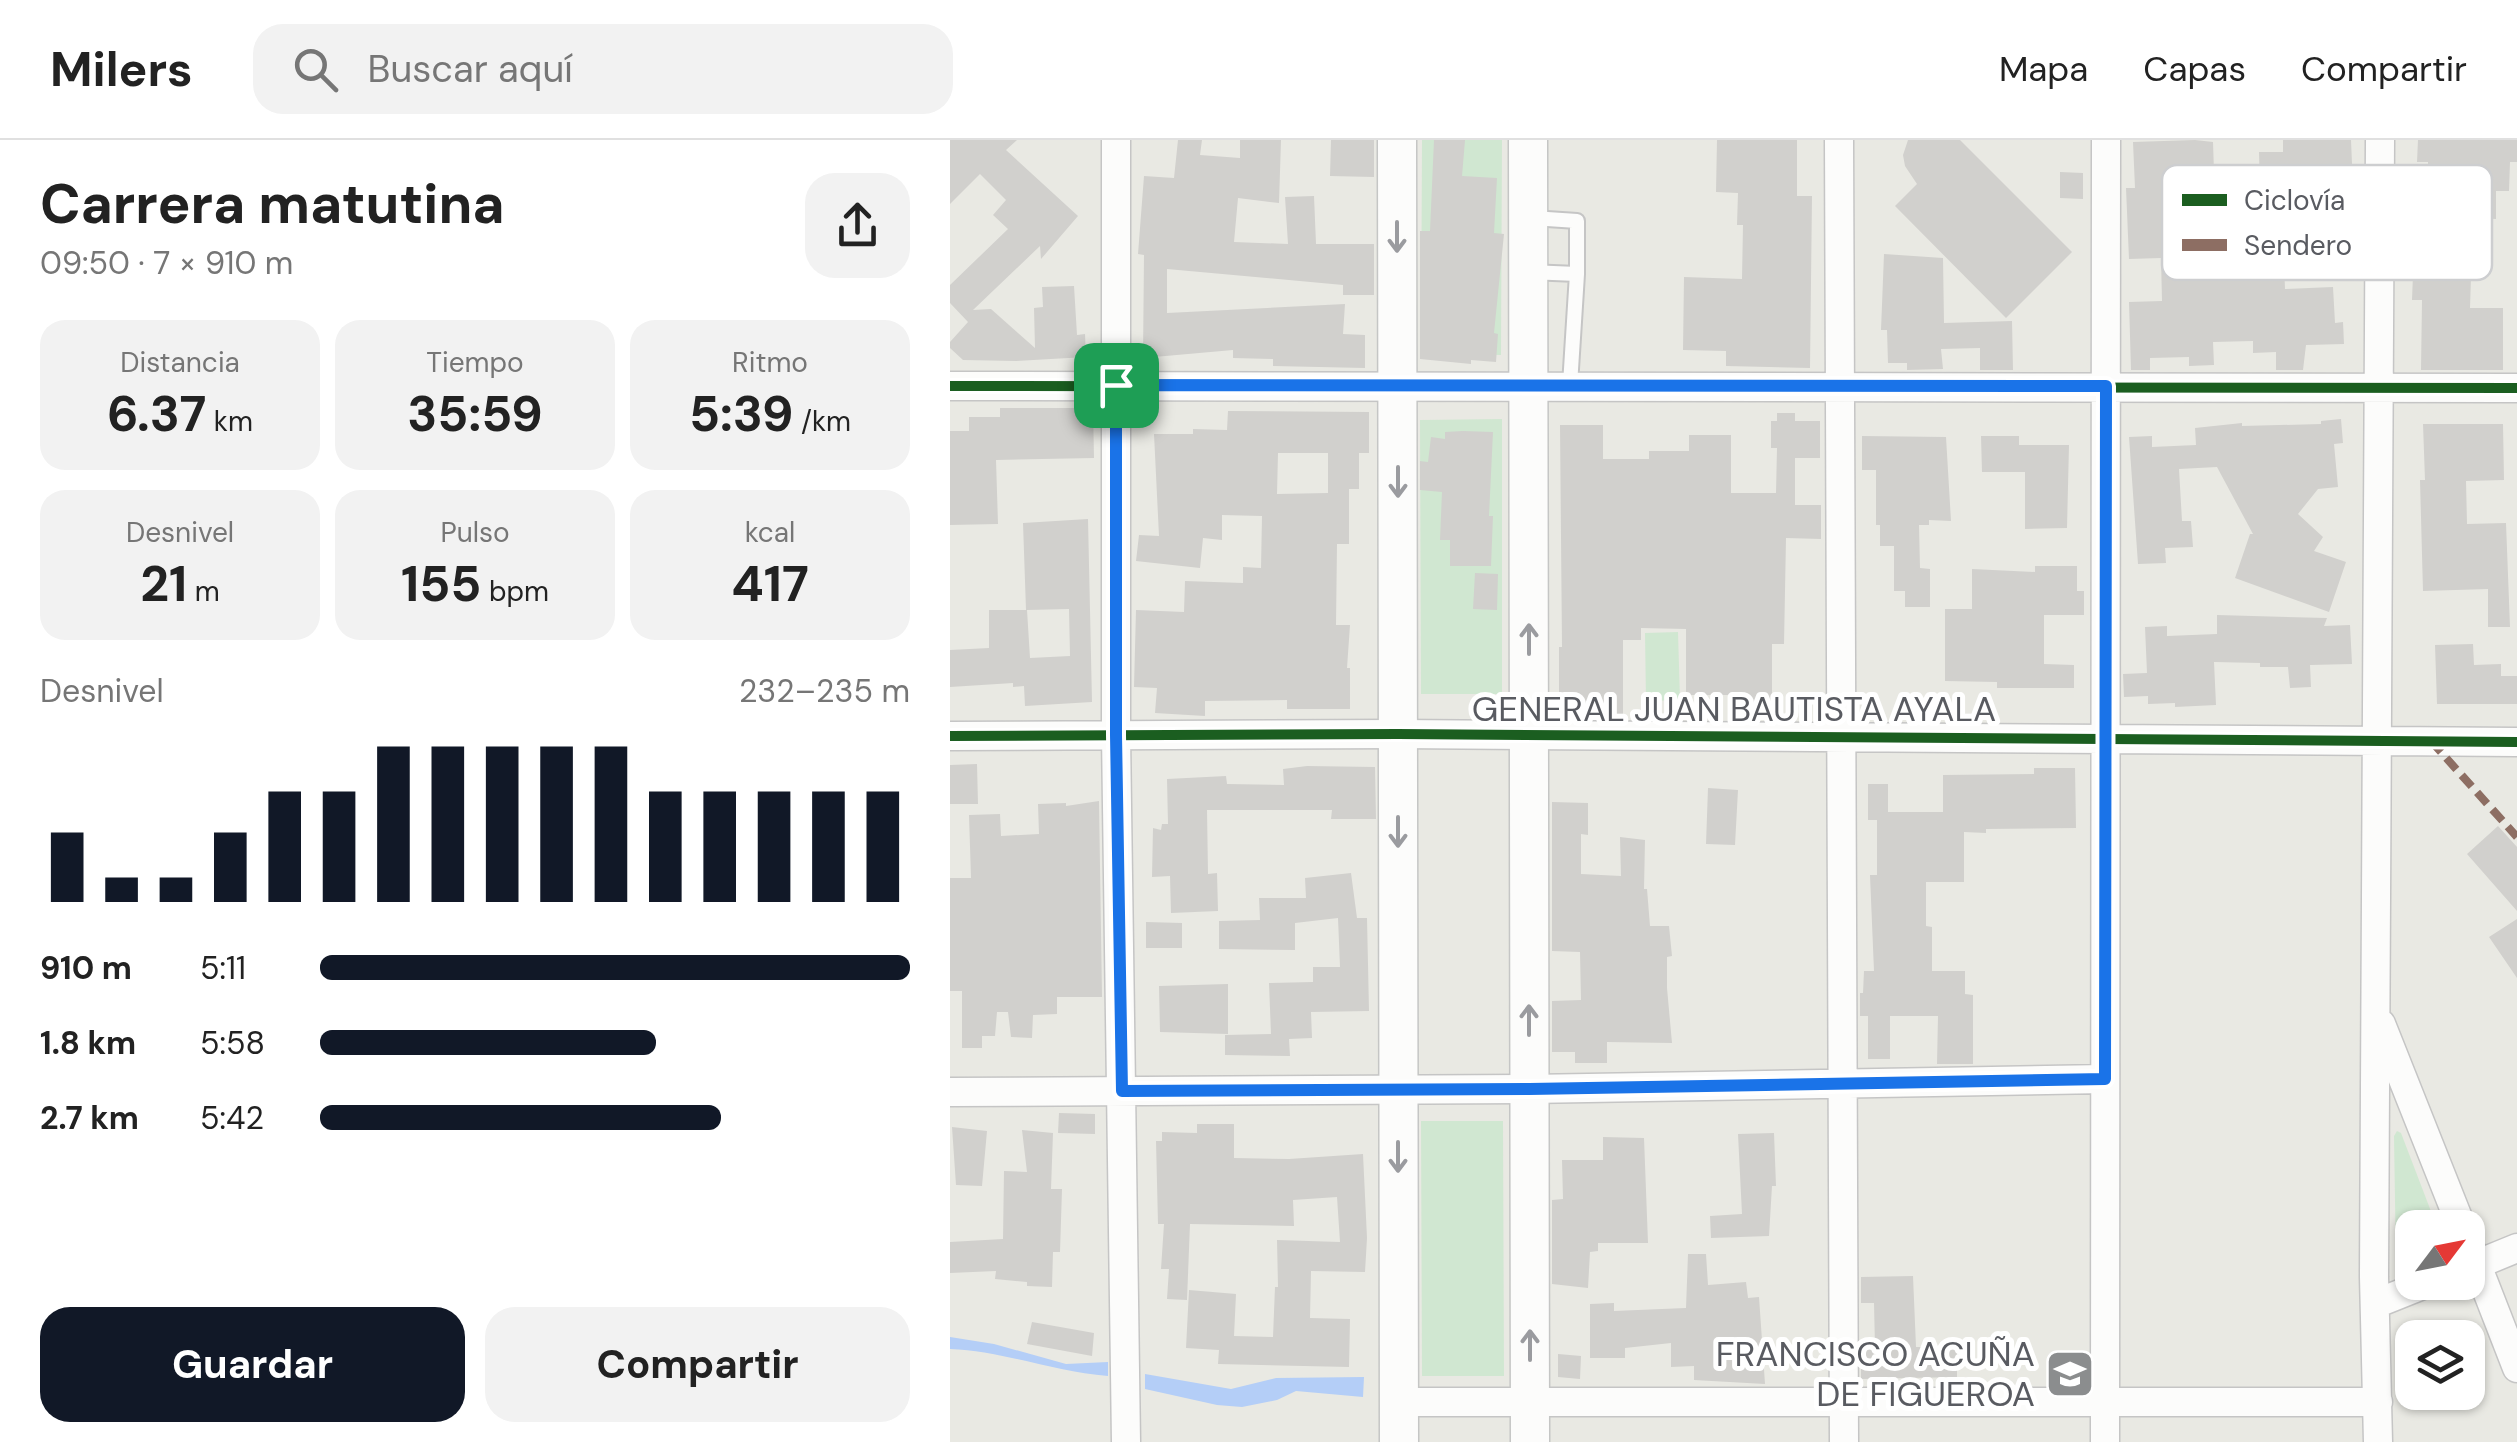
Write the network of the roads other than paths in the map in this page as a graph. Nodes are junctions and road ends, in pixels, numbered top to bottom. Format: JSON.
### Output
{"nodes":[{"id":1,"x":1116,"y":140,"type":"edge"},
{"id":2,"x":1397,"y":140,"type":"edge"},
{"id":3,"x":1528,"y":140,"type":"edge"},
{"id":4,"x":1840,"y":140,"type":"edge"},
{"id":5,"x":2106,"y":140,"type":"edge"},
{"id":6,"x":2380,"y":140,"type":"edge"},
{"id":7,"x":2380,"y":165,"type":"edge"},
{"id":8,"x":1528,"y":218,"type":"junction"},
{"id":9,"x":1528,"y":272,"type":"junction"},
{"id":10,"x":1577,"y":274,"type":"junction"},
{"id":11,"x":2379,"y":280,"type":"edge"},
{"id":12,"x":1116,"y":385,"type":"junction"},
{"id":13,"x":1398,"y":385,"type":"junction"},
{"id":14,"x":1528,"y":385,"type":"junction"},
{"id":15,"x":1570,"y":385,"type":"junction"},
{"id":16,"x":950,"y":386,"type":"edge"},
{"id":17,"x":1840,"y":386,"type":"junction"},
{"id":18,"x":2106,"y":386,"type":"junction"},
{"id":19,"x":2379,"y":388,"type":"junction"},
{"id":20,"x":2517,"y":388,"type":"edge"},
{"id":21,"x":1398,"y":734,"type":"junction"},
{"id":22,"x":1116,"y":735,"type":"junction"},
{"id":23,"x":950,"y":736,"type":"edge"},
{"id":24,"x":1529,"y":736,"type":"junction"},
{"id":25,"x":1842,"y":738,"type":"junction"},
{"id":26,"x":2105,"y":739,"type":"junction"},
{"id":27,"x":2377,"y":741,"type":"junction"},
{"id":28,"x":2517,"y":742,"type":"edge"},
{"id":29,"x":2376,"y":1010,"type":"junction"},
{"id":30,"x":2105,"y":1079,"type":"junction"},
{"id":31,"x":1843,"y":1083,"type":"junction"},
{"id":32,"x":1529,"y":1089,"type":"junction"},
{"id":33,"x":1398,"y":1090,"type":"junction"},
{"id":34,"x":1122,"y":1091,"type":"junction"},
{"id":35,"x":950,"y":1092,"type":"edge"},
{"id":36,"x":2455,"y":1210,"type":"edge"},
{"id":37,"x":2517,"y":1248,"type":"edge"},
{"id":38,"x":2485,"y":1255,"type":"edge"},
{"id":39,"x":2485,"y":1293,"type":"edge"},
{"id":40,"x":2395,"y":1296,"type":"edge"},
{"id":41,"x":2375,"y":1304,"type":"junction"},
{"id":42,"x":2517,"y":1368,"type":"edge"},
{"id":43,"x":1398,"y":1402,"type":"junction"},
{"id":44,"x":1530,"y":1402,"type":"junction"},
{"id":45,"x":1844,"y":1402,"type":"junction"},
{"id":46,"x":2105,"y":1402,"type":"junction"},
{"id":47,"x":2378,"y":1402,"type":"junction"},
{"id":48,"x":1126,"y":1442,"type":"edge"},
{"id":49,"x":1398,"y":1442,"type":"edge"},
{"id":50,"x":1530,"y":1442,"type":"edge"},
{"id":51,"x":1844,"y":1442,"type":"edge"},
{"id":52,"x":2105,"y":1442,"type":"edge"},
{"id":53,"x":2378,"y":1442,"type":"edge"}],
"edges":[{"from":1,"to":12,"type":"street"},
{"from":2,"to":13,"type":"main road","one_way":true},
{"from":3,"to":8,"type":"main road"},
{"from":4,"to":17,"type":"street"},
{"from":5,"to":18,"type":"street"},
{"from":6,"to":7,"type":"street"},
{"from":8,"to":9,"type":"main road"},
{"from":8,"to":10,"type":"lane"},
{"from":9,"to":10,"type":"lane"},
{"from":9,"to":14,"type":"main road"},
{"from":10,"to":15,"type":"lane"},
{"from":11,"to":19,"type":"street"},
{"from":12,"to":13,"type":"street"},
{"from":12,"to":16,"type":"street"},
{"from":12,"to":22,"type":"street"},
{"from":13,"to":14,"type":"street"},
{"from":13,"to":21,"type":"main road","one_way":true},
{"from":14,"to":15,"type":"street"},
{"from":24,"to":14,"type":"main road","one_way":true},
{"from":15,"to":17,"type":"street"},
{"from":17,"to":18,"type":"street"},
{"from":17,"to":25,"type":"street"},
{"from":18,"to":19,"type":"street"},
{"from":18,"to":26,"type":"street"},
{"from":19,"to":20,"type":"street"},
{"from":19,"to":27,"type":"street"},
{"from":21,"to":22,"type":"street","name":"GENERAL JUAN BAUTISTA AYALA"},
{"from":21,"to":24,"type":"street","name":"GENERAL JUAN BAUTISTA AYALA"},
{"from":21,"to":33,"type":"main road","one_way":true},
{"from":22,"to":23,"type":"street","name":"GENERAL JUAN BAUTISTA AYALA"},
{"from":22,"to":34,"type":"street"},
{"from":24,"to":25,"type":"street","name":"GENERAL JUAN BAUTISTA AYALA"},
{"from":32,"to":24,"type":"main road","one_way":true},
{"from":25,"to":26,"type":"street","name":"GENERAL JUAN BAUTISTA AYALA"},
{"from":25,"to":31,"type":"street"},
{"from":26,"to":27,"type":"street","name":"GENERAL JUAN BAUTISTA AYALA"},
{"from":26,"to":30,"type":"street"},
{"from":27,"to":28,"type":"street","name":"GENERAL JUAN BAUTISTA AYALA"},
{"from":27,"to":29,"type":"street"},
{"from":29,"to":36,"type":"street"},
{"from":29,"to":41,"type":"street"},
{"from":30,"to":31,"type":"street"},
{"from":30,"to":46,"type":"street"},
{"from":31,"to":32,"type":"street"},
{"from":31,"to":45,"type":"street"},
{"from":32,"to":33,"type":"street"},
{"from":44,"to":32,"type":"main road","one_way":true},
{"from":33,"to":34,"type":"street"},
{"from":33,"to":43,"type":"main road","one_way":true},
{"from":34,"to":35,"type":"street"},
{"from":34,"to":48,"type":"street"},
{"from":37,"to":38,"type":"street"},
{"from":39,"to":42,"type":"street"},
{"from":40,"to":41,"type":"street"},
{"from":41,"to":47,"type":"street"},
{"from":43,"to":44,"type":"street"},
{"from":43,"to":49,"type":"main road"},
{"from":44,"to":45,"type":"street"},
{"from":44,"to":50,"type":"main road"},
{"from":45,"to":46,"type":"street"},
{"from":45,"to":51,"type":"street"},
{"from":46,"to":47,"type":"street"},
{"from":46,"to":52,"type":"street"},
{"from":47,"to":53,"type":"street"}]}
